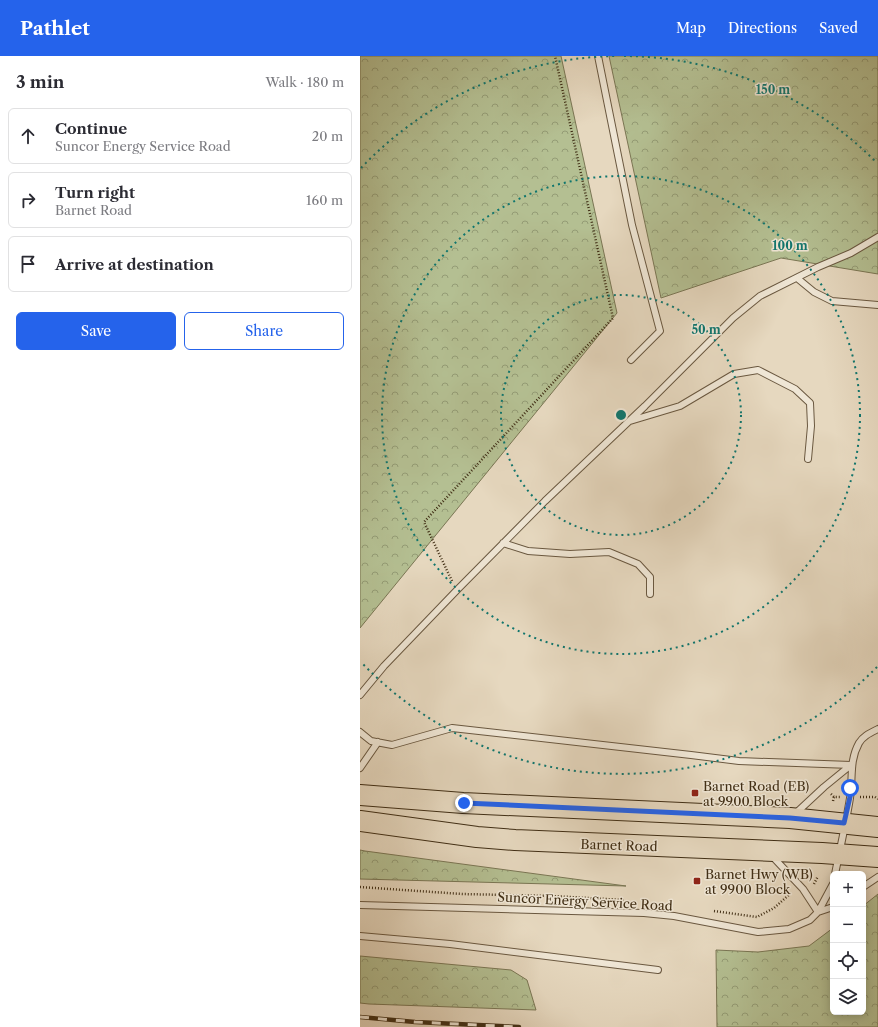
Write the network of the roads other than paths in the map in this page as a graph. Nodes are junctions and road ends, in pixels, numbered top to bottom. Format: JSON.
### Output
{"nodes":[{"id":1,"x":598,"y":56,"type":"edge"},
{"id":2,"x":878,"y":237,"type":"edge"},
{"id":3,"x":797,"y":278,"type":"junction"},
{"id":4,"x":878,"y":305,"type":"edge"},
{"id":5,"x":631,"y":360,"type":"dead end"},
{"id":6,"x":629,"y":421,"type":"junction"},
{"id":7,"x":808,"y":459,"type":"dead end"},
{"id":8,"x":503,"y":543,"type":"junction"},
{"id":9,"x":650,"y":594,"type":"dead end"},
{"id":10,"x":360,"y":695,"type":"edge"},
{"id":11,"x":878,"y":728,"type":"edge"},
{"id":12,"x":360,"y":732,"type":"edge"},
{"id":13,"x":378,"y":742,"type":"junction"},
{"id":14,"x":851,"y":766,"type":"junction"},
{"id":15,"x":360,"y":768,"type":"edge"},
{"id":16,"x":360,"y":795,"type":"edge"},
{"id":17,"x":790,"y":818,"type":"junction"},
{"id":18,"x":360,"y":821,"type":"edge"},
{"id":19,"x":844,"y":823,"type":"junction"},
{"id":20,"x":878,"y":827,"type":"edge"},
{"id":21,"x":768,"y":852,"type":"junction"},
{"id":22,"x":839,"y":854,"type":"junction"},
{"id":23,"x":878,"y":857,"type":"edge"},
{"id":24,"x":836,"y":871,"type":"edge"},
{"id":25,"x":878,"y":877,"type":"edge"},
{"id":26,"x":866,"y":886,"type":"edge"},
{"id":27,"x":830,"y":890,"type":"edge"},
{"id":28,"x":360,"y":905,"type":"edge"},
{"id":29,"x":830,"y":908,"type":"edge"},
{"id":30,"x":818,"y":912,"type":"junction"},
{"id":31,"x":360,"y":936,"type":"edge"},
{"id":32,"x":658,"y":970,"type":"dead end"}],
"edges":[{"from":1,"to":5,"type":"lane"},
{"from":2,"to":3,"type":"lane"},
{"from":3,"to":4,"type":"lane"},
{"from":3,"to":6,"type":"lane"},
{"from":6,"to":7,"type":"lane"},
{"from":6,"to":8,"type":"lane"},
{"from":8,"to":9,"type":"lane"},
{"from":8,"to":10,"type":"lane"},
{"from":11,"to":14,"type":"lane"},
{"from":12,"to":13,"type":"lane"},
{"from":13,"to":14,"type":"lane"},
{"from":13,"to":15,"type":"lane"},
{"from":14,"to":17,"type":"lane"},
{"from":14,"to":19,"type":"lane"},
{"from":16,"to":17,"type":"main road"},
{"from":17,"to":19,"type":"main road"},
{"from":18,"to":21,"type":"main road","name":"Barnet Road"},
{"from":19,"to":20,"type":"main road"},
{"from":19,"to":22,"type":"lane"},
{"from":21,"to":22,"type":"main road","name":"Barnet Road"},
{"from":21,"to":30,"type":"lane"},
{"from":22,"to":23,"type":"main road","name":"Barnet Road"},
{"from":22,"to":24,"type":"lane"},
{"from":25,"to":26,"type":"lane"},
{"from":27,"to":30,"type":"lane","name":"Suncor Energy Service Road"},
{"from":28,"to":30,"type":"lane","name":"Suncor Energy Service Road"},
{"from":29,"to":30,"type":"lane"},
{"from":31,"to":32,"type":"lane"}]}
